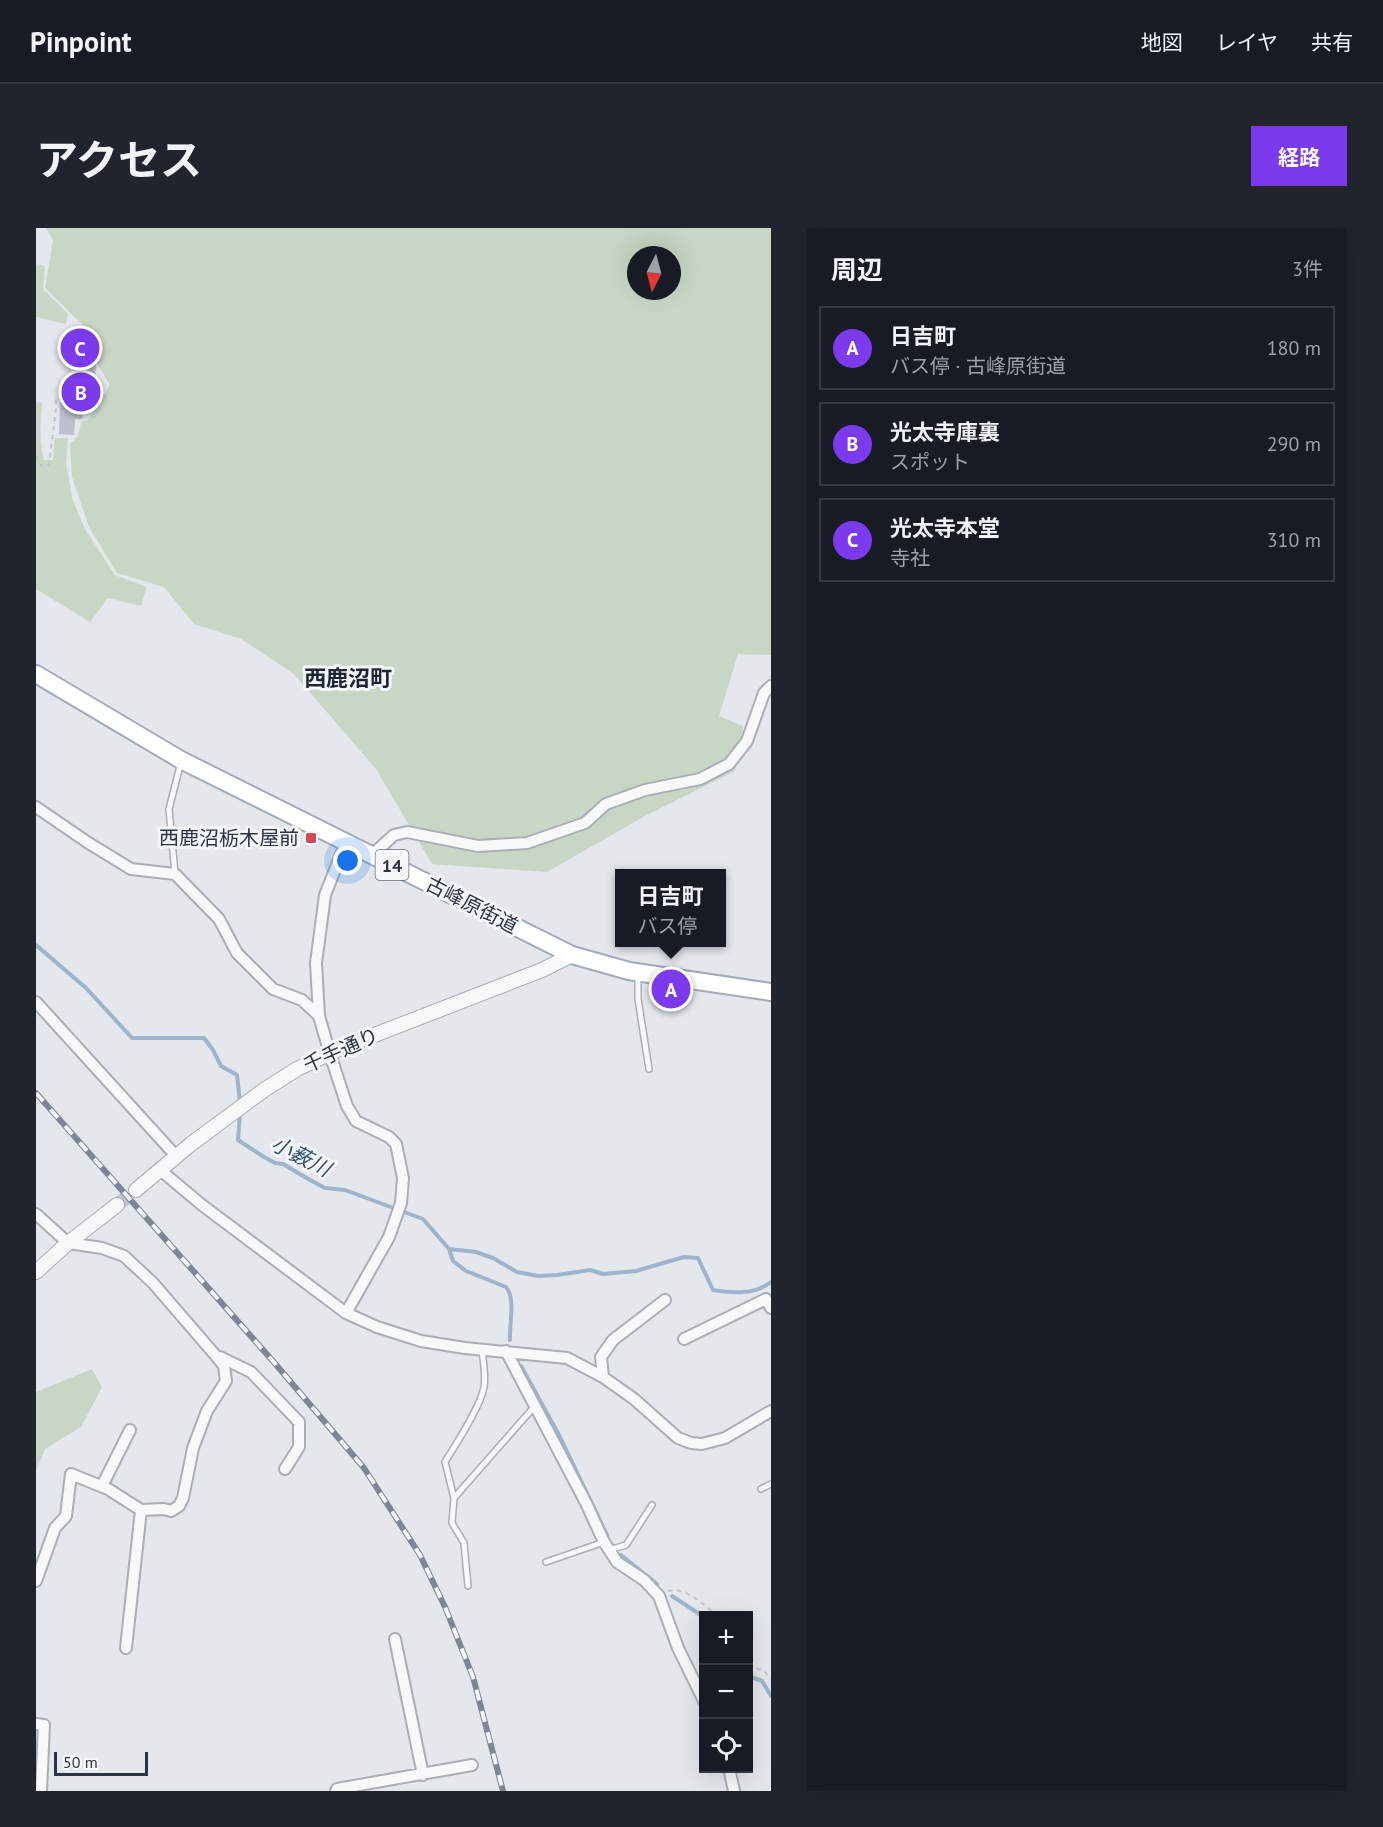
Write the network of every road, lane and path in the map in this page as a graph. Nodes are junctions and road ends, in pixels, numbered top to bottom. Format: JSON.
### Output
{"nodes":[{"id":1,"x":56,"y":395,"type":"dead end"},
{"id":2,"x":36,"y":456,"type":"edge"},
{"id":3,"x":36,"y":674,"type":"edge"},
{"id":4,"x":771,"y":686,"type":"edge"},
{"id":5,"x":182,"y":760,"type":"junction"},
{"id":6,"x":36,"y":807,"type":"edge"},
{"id":7,"x":346,"y":842,"type":"junction"},
{"id":8,"x":372,"y":855,"type":"junction"},
{"id":9,"x":176,"y":874,"type":"junction"},
{"id":10,"x":572,"y":955,"type":"junction"},
{"id":11,"x":638,"y":972,"type":"junction"},
{"id":12,"x":771,"y":992,"type":"edge"},
{"id":13,"x":36,"y":1002,"type":"edge"},
{"id":14,"x":319,"y":1016,"type":"junction"},
{"id":15,"x":330,"y":1054,"type":"junction"},
{"id":16,"x":649,"y":1069,"type":"dead end"},
{"id":17,"x":176,"y":1156,"type":"junction"},
{"id":18,"x":159,"y":1169,"type":"junction"},
{"id":19,"x":136,"y":1190,"type":"tunnel mouth"},
{"id":20,"x":117,"y":1205,"type":"tunnel mouth"},
{"id":21,"x":36,"y":1214,"type":"edge"},
{"id":22,"x":68,"y":1243,"type":"junction"},
{"id":23,"x":36,"y":1272,"type":"edge"},
{"id":24,"x":664,"y":1300,"type":"dead end"},
{"id":25,"x":771,"y":1308,"type":"edge"},
{"id":26,"x":346,"y":1312,"type":"junction"},
{"id":27,"x":684,"y":1339,"type":"dead end"},
{"id":28,"x":482,"y":1349,"type":"junction"},
{"id":29,"x":506,"y":1351,"type":"junction"},
{"id":30,"x":214,"y":1354,"type":"junction"},
{"id":31,"x":603,"y":1377,"type":"junction"},
{"id":32,"x":536,"y":1406,"type":"junction"},
{"id":33,"x":771,"y":1411,"type":"edge"},
{"id":34,"x":130,"y":1430,"type":"dead end"},
{"id":35,"x":285,"y":1468,"type":"dead end"},
{"id":36,"x":771,"y":1484,"type":"edge"},
{"id":37,"x":102,"y":1486,"type":"junction"},
{"id":38,"x":761,"y":1489,"type":"dead end"},
{"id":39,"x":454,"y":1498,"type":"junction"},
{"id":40,"x":652,"y":1505,"type":"dead end"},
{"id":41,"x":141,"y":1510,"type":"junction"},
{"id":42,"x":606,"y":1546,"type":"junction"},
{"id":43,"x":546,"y":1562,"type":"dead end"},
{"id":44,"x":36,"y":1581,"type":"edge"},
{"id":45,"x":468,"y":1586,"type":"dead end"},
{"id":46,"x":662,"y":1594,"type":"junction"},
{"id":47,"x":711,"y":1611,"type":"edge"},
{"id":48,"x":395,"y":1639,"type":"dead end"},
{"id":49,"x":126,"y":1648,"type":"dead end"},
{"id":50,"x":753,"y":1667,"type":"edge"},
{"id":51,"x":771,"y":1679,"type":"edge"},
{"id":52,"x":699,"y":1691,"type":"edge"},
{"id":53,"x":36,"y":1724,"type":"edge"},
{"id":54,"x":472,"y":1765,"type":"dead end"},
{"id":55,"x":730,"y":1773,"type":"edge"},
{"id":56,"x":423,"y":1774,"type":"junction"},
{"id":57,"x":41,"y":1791,"type":"edge"},
{"id":58,"x":336,"y":1791,"type":"edge"},
{"id":59,"x":734,"y":1791,"type":"edge"}],
"edges":[{"from":1,"to":2,"type":"path"},
{"from":3,"to":5,"type":"main road","name":"古峰原街道","number":"14"},
{"from":4,"to":8,"type":"street"},
{"from":5,"to":7,"type":"main road","name":"古峰原街道","number":"14"},
{"from":5,"to":9,"type":"lane"},
{"from":6,"to":9,"type":"street"},
{"from":7,"to":8,"type":"main road","name":"古峰原街道","number":"14"},
{"from":7,"to":14,"type":"street"},
{"from":8,"to":10,"type":"main road","name":"古峰原街道","number":"14"},
{"from":9,"to":14,"type":"street"},
{"from":10,"to":11,"type":"main road","name":"古峰原街道","number":"14"},
{"from":10,"to":15,"type":"street","name":"千手通り"},
{"from":11,"to":12,"type":"main road","name":"古峰原街道","number":"14"},
{"from":11,"to":16,"type":"lane"},
{"from":13,"to":17,"type":"street"},
{"from":14,"to":15,"type":"street"},
{"from":15,"to":17,"type":"street","name":"千手通り"},
{"from":15,"to":26,"type":"street"},
{"from":17,"to":18,"type":"street","name":"千手通り"},
{"from":18,"to":19,"type":"street","name":"千手通り"},
{"from":18,"to":26,"type":"street"},
{"from":20,"to":22,"type":"street"},
{"from":21,"to":22,"type":"street"},
{"from":22,"to":23,"type":"street"},
{"from":22,"to":30,"type":"street"},
{"from":24,"to":31,"type":"street"},
{"from":25,"to":27,"type":"street"},
{"from":26,"to":28,"type":"street"},
{"from":28,"to":29,"type":"street"},
{"from":28,"to":39,"type":"lane"},
{"from":29,"to":31,"type":"street"},
{"from":29,"to":32,"type":"street"},
{"from":30,"to":35,"type":"street"},
{"from":30,"to":41,"type":"street"},
{"from":31,"to":33,"type":"street"},
{"from":32,"to":39,"type":"lane"},
{"from":32,"to":42,"type":"street"},
{"from":34,"to":37,"type":"street"},
{"from":36,"to":38,"type":"lane"},
{"from":37,"to":41,"type":"street"},
{"from":37,"to":44,"type":"street"},
{"from":39,"to":45,"type":"lane"},
{"from":40,"to":42,"type":"lane"},
{"from":41,"to":49,"type":"street"},
{"from":42,"to":43,"type":"lane"},
{"from":42,"to":46,"type":"street"},
{"from":46,"to":47,"type":"path"},
{"from":46,"to":52,"type":"street"},
{"from":48,"to":56,"type":"street"},
{"from":50,"to":51,"type":"path"},
{"from":53,"to":57,"type":"street"},
{"from":54,"to":56,"type":"street"},
{"from":55,"to":59,"type":"street"},
{"from":56,"to":58,"type":"street"}]}
